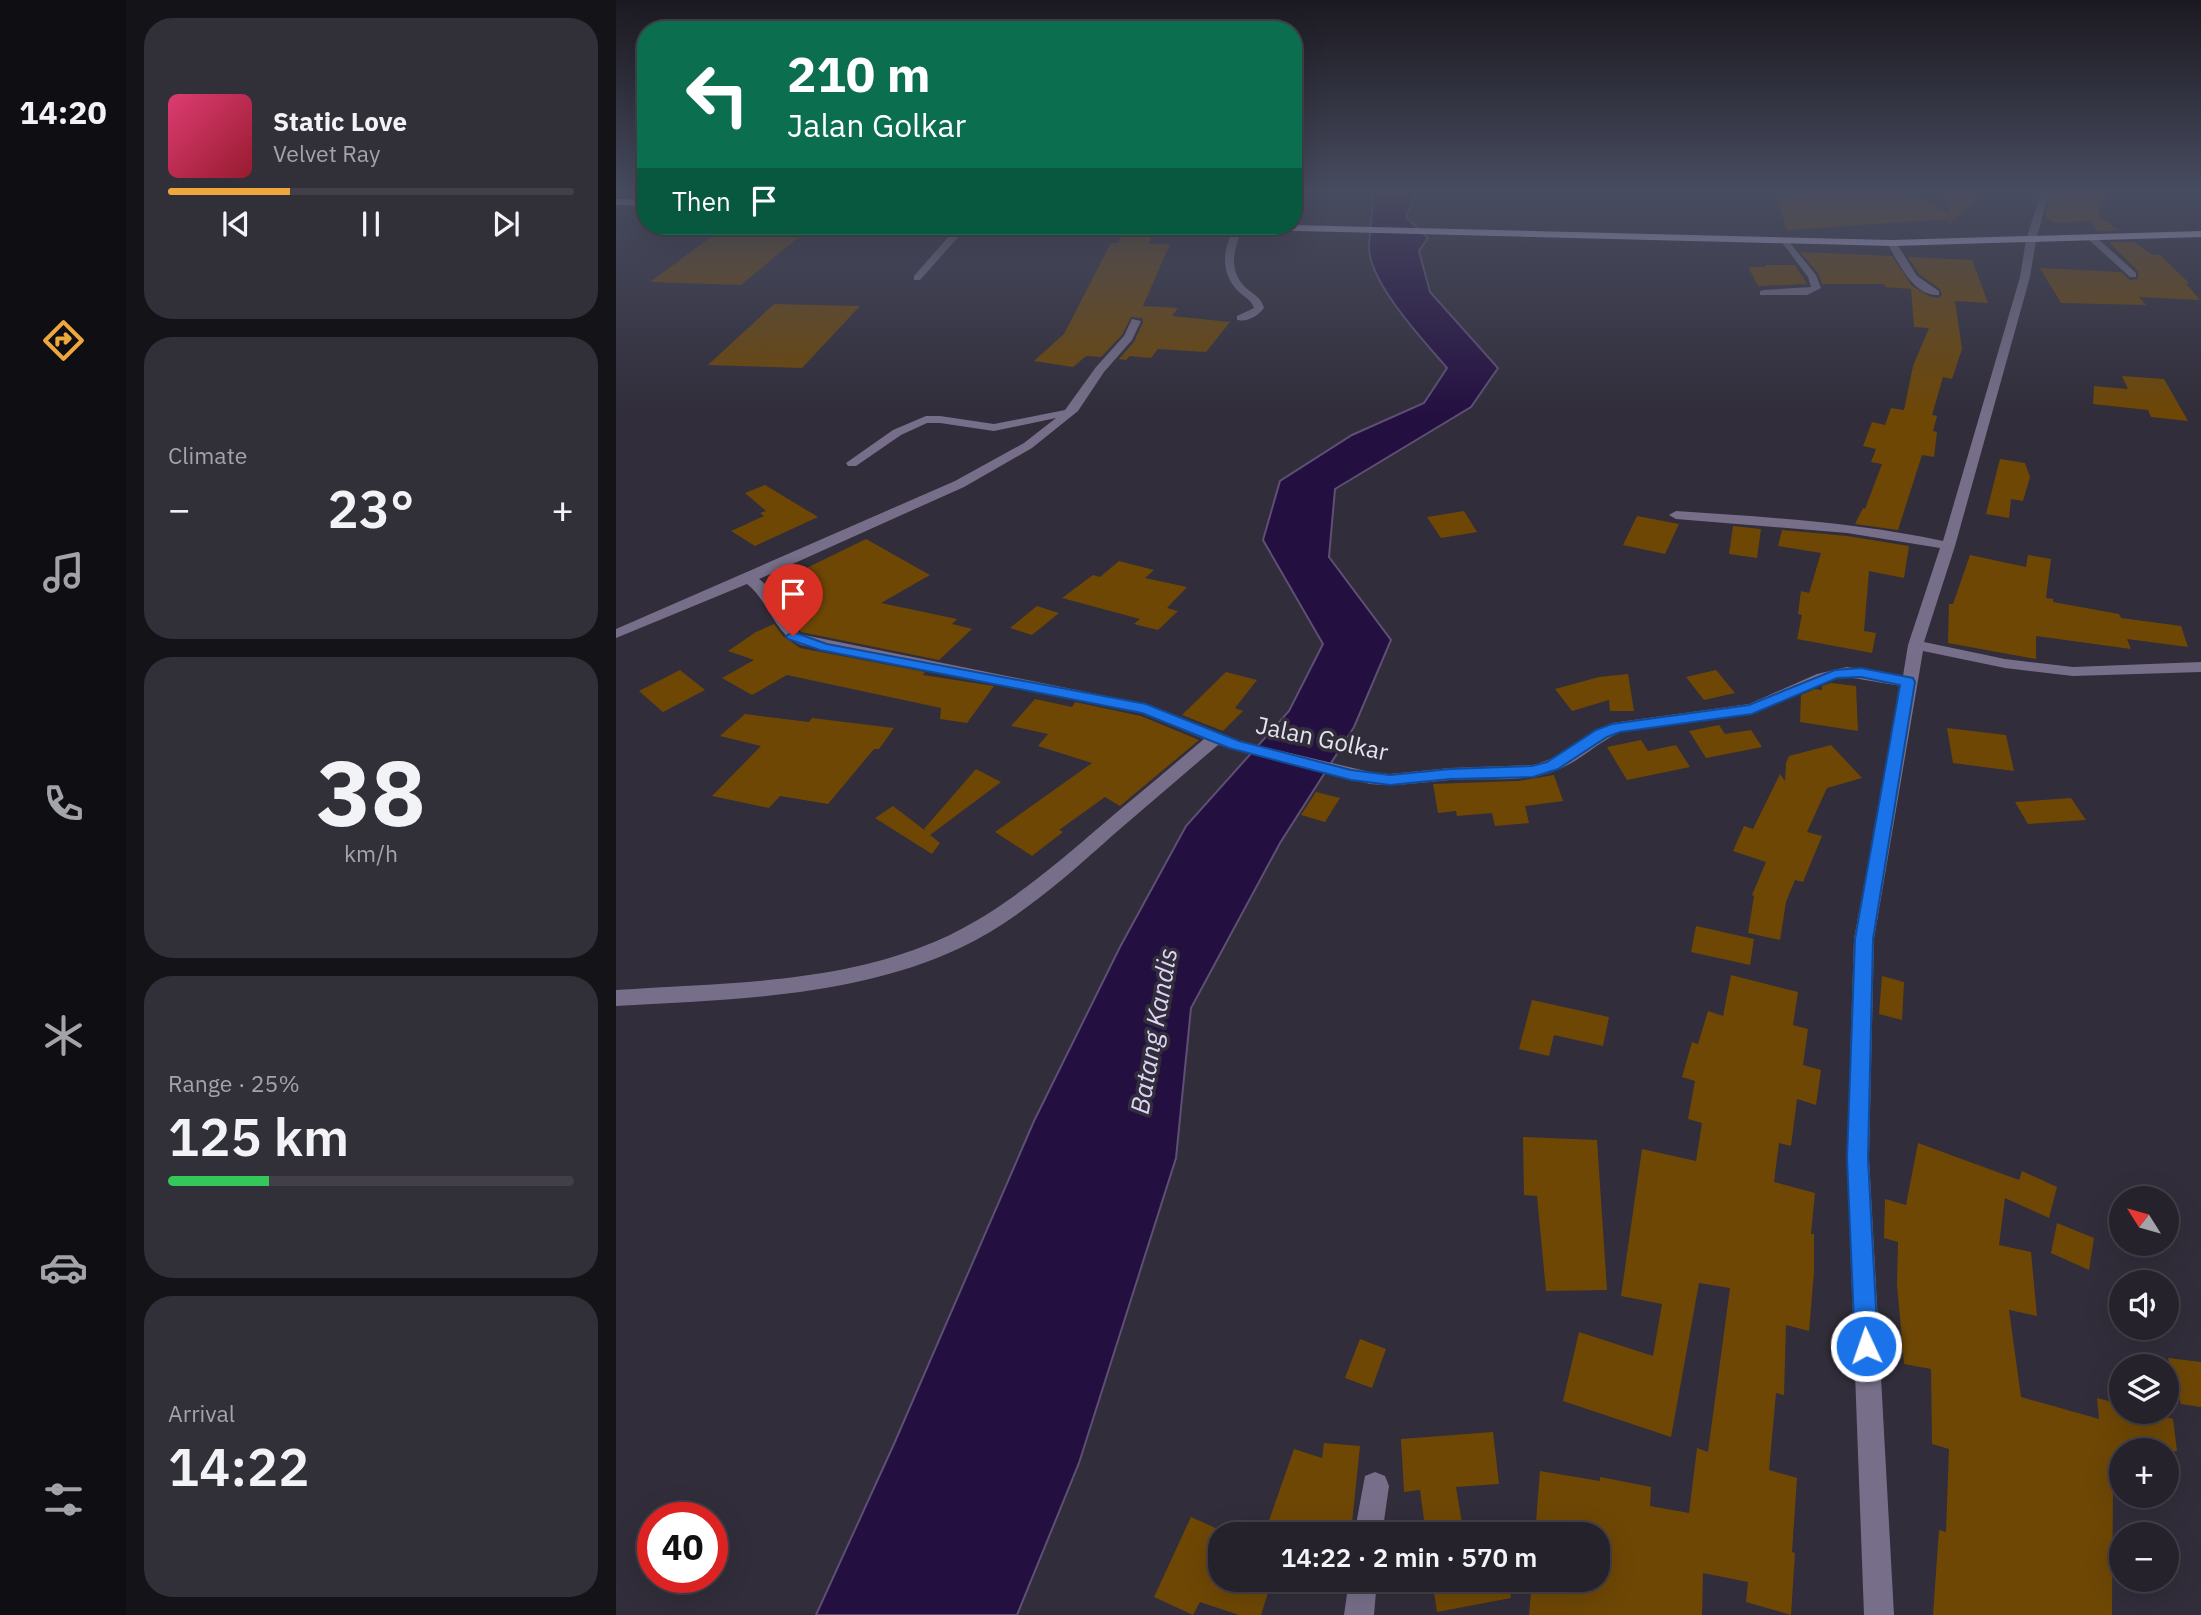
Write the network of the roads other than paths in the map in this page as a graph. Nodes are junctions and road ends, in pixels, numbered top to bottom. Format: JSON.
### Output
{"nodes":[{"id":1,"x":929,"y":264,"type":"edge"},
{"id":2,"x":1227,"y":264,"type":"edge"},
{"id":3,"x":1804,"y":264,"type":"edge"},
{"id":4,"x":1905,"y":264,"type":"edge"},
{"id":5,"x":2027,"y":264,"type":"edge"},
{"id":6,"x":2121,"y":264,"type":"edge"},
{"id":7,"x":2133,"y":275,"type":"dead end"},
{"id":8,"x":917,"y":278,"type":"dead end"},
{"id":9,"x":1764,"y":293,"type":"dead end"},
{"id":10,"x":1935,"y":293,"type":"dead end"},
{"id":11,"x":1241,"y":318,"type":"dead end"},
{"id":12,"x":1136,"y":321,"type":"dead end"},
{"id":13,"x":1068,"y":414,"type":"junction"},
{"id":14,"x":852,"y":463,"type":"dead end"},
{"id":15,"x":1676,"y":515,"type":"dead end"},
{"id":16,"x":1948,"y":546,"type":"junction"},
{"id":17,"x":748,"y":578,"type":"junction"},
{"id":18,"x":616,"y":634,"type":"edge"},
{"id":19,"x":1916,"y":645,"type":"junction"},
{"id":20,"x":2201,"y":667,"type":"edge"},
{"id":21,"x":1908,"y":682,"type":"junction"},
{"id":22,"x":1215,"y":738,"type":"junction"},
{"id":23,"x":616,"y":998,"type":"edge"},
{"id":24,"x":1374,"y":1486,"type":"dead end"},
{"id":25,"x":1370,"y":1522,"type":"edge"},
{"id":26,"x":1362,"y":1592,"type":"edge"},
{"id":27,"x":1359,"y":1615,"type":"edge"},
{"id":28,"x":1879,"y":1615,"type":"edge"}],
"edges":[{"from":1,"to":8,"type":"street"},
{"from":2,"to":11,"type":"street"},
{"from":3,"to":9,"type":"street"},
{"from":4,"to":10,"type":"street"},
{"from":5,"to":16,"type":"street"},
{"from":6,"to":7,"type":"street"},
{"from":12,"to":13,"type":"street"},
{"from":13,"to":14,"type":"street"},
{"from":13,"to":17,"type":"street"},
{"from":15,"to":16,"type":"street"},
{"from":16,"to":19,"type":"street"},
{"from":17,"to":18,"type":"street"},
{"from":17,"to":22,"type":"street","name":"Jalan Golkar"},
{"from":19,"to":20,"type":"street"},
{"from":19,"to":21,"type":"street"},
{"from":21,"to":22,"type":"street","name":"Jalan Golkar"},
{"from":21,"to":28,"type":"street"},
{"from":22,"to":23,"type":"street"},
{"from":24,"to":25,"type":"street"},
{"from":26,"to":27,"type":"street"}]}
